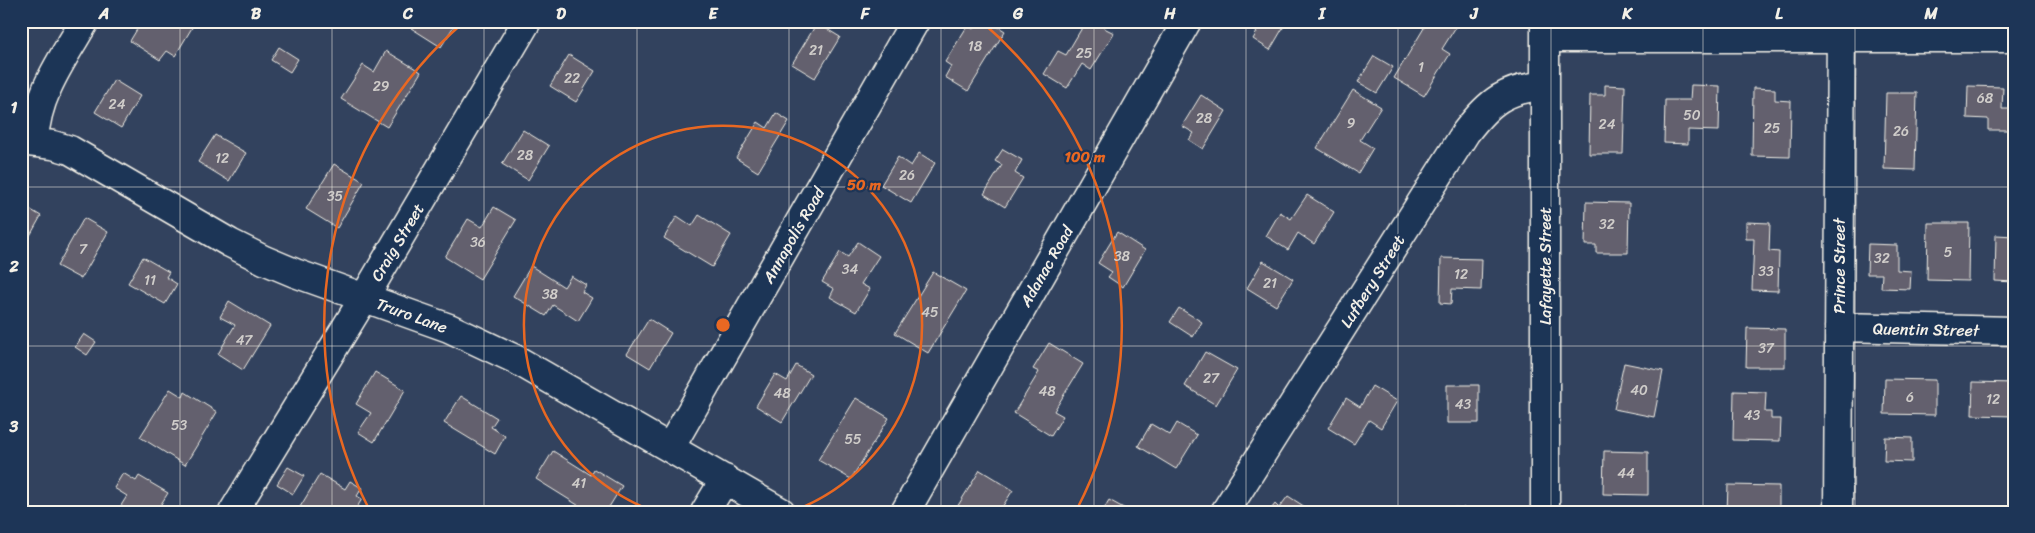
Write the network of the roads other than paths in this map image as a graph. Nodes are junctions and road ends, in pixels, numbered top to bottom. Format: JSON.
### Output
{"nodes":[{"id":1,"x":85,"y":21,"type":"edge"},
{"id":2,"x":527,"y":21,"type":"edge"},
{"id":3,"x":915,"y":21,"type":"edge"},
{"id":4,"x":1187,"y":21,"type":"edge"},
{"id":5,"x":1841,"y":29,"type":"edge"},
{"id":6,"x":1545,"y":30,"type":"edge"},
{"id":7,"x":2014,"y":38,"type":"edge"},
{"id":8,"x":1545,"y":86,"type":"junction"},
{"id":9,"x":28,"y":141,"type":"edge"},
{"id":10,"x":364,"y":298,"type":"junction"},
{"id":11,"x":1839,"y":327,"type":"junction"},
{"id":12,"x":2014,"y":331,"type":"edge"},
{"id":13,"x":670,"y":448,"type":"junction"},
{"id":14,"x":724,"y":479,"type":"junction"},
{"id":15,"x":232,"y":512,"type":"edge"},
{"id":16,"x":705,"y":512,"type":"edge"},
{"id":17,"x":781,"y":512,"type":"edge"},
{"id":18,"x":906,"y":512,"type":"edge"},
{"id":19,"x":1226,"y":512,"type":"edge"},
{"id":20,"x":1544,"y":512,"type":"edge"},
{"id":21,"x":1838,"y":512,"type":"edge"}],
"edges":[{"from":1,"to":9,"type":"street"},
{"from":2,"to":10,"type":"street","name":"Craig Street"},
{"from":3,"to":13,"type":"street","name":"Annapolis Road"},
{"from":4,"to":18,"type":"street","name":"Adanac Road"},
{"from":5,"to":6,"type":"street"},
{"from":5,"to":7,"type":"street"},
{"from":5,"to":11,"type":"street","name":"Prince Street"},
{"from":6,"to":8,"type":"street","name":"Lafayette Street"},
{"from":8,"to":19,"type":"street","name":"Lufbery Street"},
{"from":8,"to":20,"type":"street","name":"Lafayette Street"},
{"from":9,"to":10,"type":"street","name":"Truro Lane"},
{"from":10,"to":13,"type":"street","name":"Truro Lane"},
{"from":10,"to":15,"type":"street","name":"Craig Street"},
{"from":11,"to":12,"type":"street","name":"Quentin Street"},
{"from":11,"to":21,"type":"street","name":"Prince Street"},
{"from":13,"to":14,"type":"street","name":"Truro Lane"},
{"from":14,"to":16,"type":"street"},
{"from":14,"to":17,"type":"street","name":"Truro Lane"}]}
